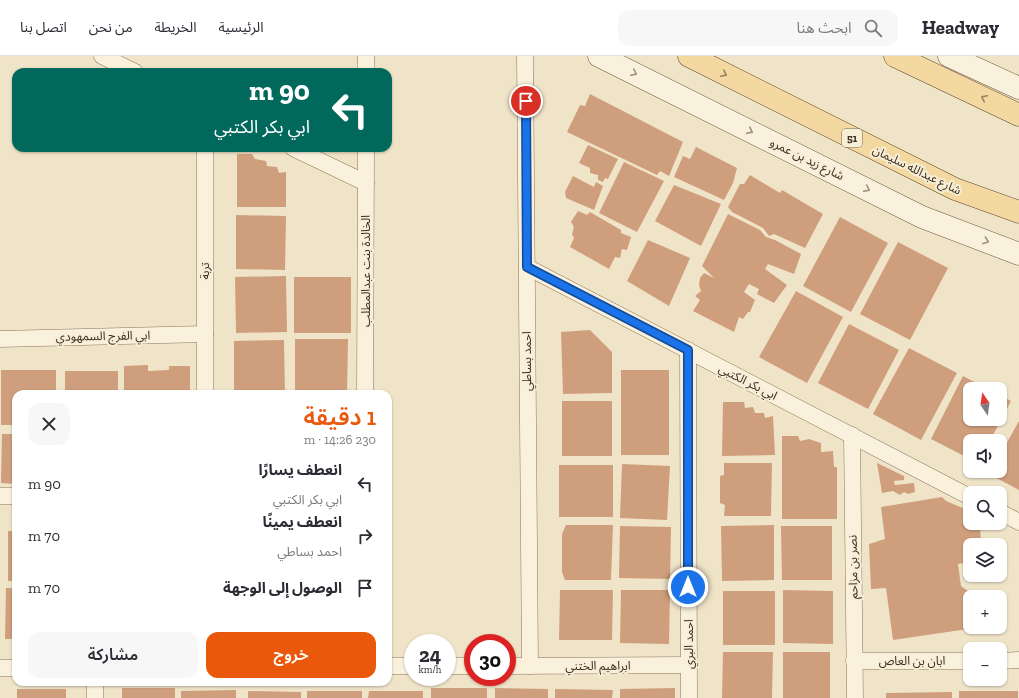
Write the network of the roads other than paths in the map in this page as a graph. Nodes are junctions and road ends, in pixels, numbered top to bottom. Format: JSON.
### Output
{"nodes":[{"id":1,"x":102,"y":56,"type":"edge"},
{"id":2,"x":366,"y":56,"type":"edge"},
{"id":3,"x":526,"y":56,"type":"edge"},
{"id":4,"x":599,"y":56,"type":"edge"},
{"id":5,"x":689,"y":56,"type":"edge"},
{"id":6,"x":895,"y":56,"type":"edge"},
{"id":7,"x":949,"y":56,"type":"edge"},
{"id":8,"x":128,"y":68,"type":"edge"},
{"id":9,"x":366,"y":68,"type":"edge"},
{"id":10,"x":1019,"y":88,"type":"edge"},
{"id":11,"x":1019,"y":115,"type":"edge"},
{"id":12,"x":205,"y":152,"type":"edge"},
{"id":13,"x":301,"y":152,"type":"edge"},
{"id":14,"x":366,"y":152,"type":"edge"},
{"id":15,"x":366,"y":183,"type":"junction"},
{"id":16,"x":1019,"y":212,"type":"edge"},
{"id":17,"x":1019,"y":254,"type":"edge"},
{"id":18,"x":527,"y":267,"type":"junction"},
{"id":19,"x":205,"y":334,"type":"junction"},
{"id":20,"x":0,"y":339,"type":"edge"},
{"id":21,"x":688,"y":350,"type":"junction"},
{"id":22,"x":205,"y":390,"type":"edge"},
{"id":23,"x":365,"y":390,"type":"edge"},
{"id":24,"x":852,"y":435,"type":"junction"},
{"id":25,"x":963,"y":493,"type":"edge"},
{"id":26,"x":0,"y":496,"type":"edge"},
{"id":27,"x":12,"y":496,"type":"edge"},
{"id":28,"x":1007,"y":516,"type":"edge"},
{"id":29,"x":1019,"y":522,"type":"edge"},
{"id":30,"x":1007,"y":660,"type":"edge"},
{"id":31,"x":1019,"y":660,"type":"edge"},
{"id":32,"x":854,"y":661,"type":"junction"},
{"id":33,"x":963,"y":661,"type":"edge"},
{"id":34,"x":392,"y":666,"type":"edge"},
{"id":35,"x":404,"y":666,"type":"edge"},
{"id":36,"x":516,"y":666,"type":"edge"},
{"id":37,"x":530,"y":666,"type":"junction"},
{"id":38,"x":688,"y":666,"type":"junction"},
{"id":39,"x":0,"y":668,"type":"edge"},
{"id":40,"x":12,"y":668,"type":"edge"},
{"id":41,"x":95,"y":686,"type":"edge"},
{"id":42,"x":95,"y":698,"type":"edge"},
{"id":43,"x":689,"y":698,"type":"edge"},
{"id":44,"x":855,"y":698,"type":"edge"}],
"edges":[{"from":1,"to":8,"type":"street"},
{"from":2,"to":9,"type":"street"},
{"from":3,"to":18,"type":"street","name":"احمد بساطي"},
{"from":4,"to":17,"type":"main road","name":"شارع زيد بن عمرو","one_way":true},
{"from":5,"to":16,"type":"main road","name":"شارع عبدالله سليمان","number":"51","one_way":true},
{"from":11,"to":6,"type":"main road","one_way":true},
{"from":7,"to":10,"type":"main road"},
{"from":12,"to":19,"type":"street","name":"تربة"},
{"from":13,"to":15,"type":"street"},
{"from":14,"to":15,"type":"street","name":"الخالدة بنت عبدالمطلب"},
{"from":15,"to":23,"type":"street","name":"الخالدة بنت عبدالمطلب"},
{"from":18,"to":21,"type":"street","name":"ابي بكر الكتبي"},
{"from":18,"to":37,"type":"street","name":"احمد بساطي"},
{"from":19,"to":20,"type":"street","name":"ابي الفرج السمهودي"},
{"from":19,"to":22,"type":"street","name":"تربة"},
{"from":21,"to":24,"type":"street","name":"ابي بكر الكتبي"},
{"from":21,"to":38,"type":"street","name":"احمد البري"},
{"from":24,"to":25,"type":"street","name":"ابي بكر الكتبي"},
{"from":24,"to":32,"type":"street","name":"نصر بن مزاحم"},
{"from":26,"to":27,"type":"street"},
{"from":28,"to":29,"type":"street"},
{"from":30,"to":31,"type":"street"},
{"from":32,"to":33,"type":"street","name":"ابان بن العاص"},
{"from":32,"to":44,"type":"street","name":"نصر بن مزاحم"},
{"from":34,"to":35,"type":"street"},
{"from":36,"to":37,"type":"street","name":"ابراهيم الختني"},
{"from":37,"to":38,"type":"street","name":"ابراهيم الختني"},
{"from":38,"to":43,"type":"street","name":"احمد البري"},
{"from":39,"to":40,"type":"street"},
{"from":41,"to":42,"type":"street"}]}
